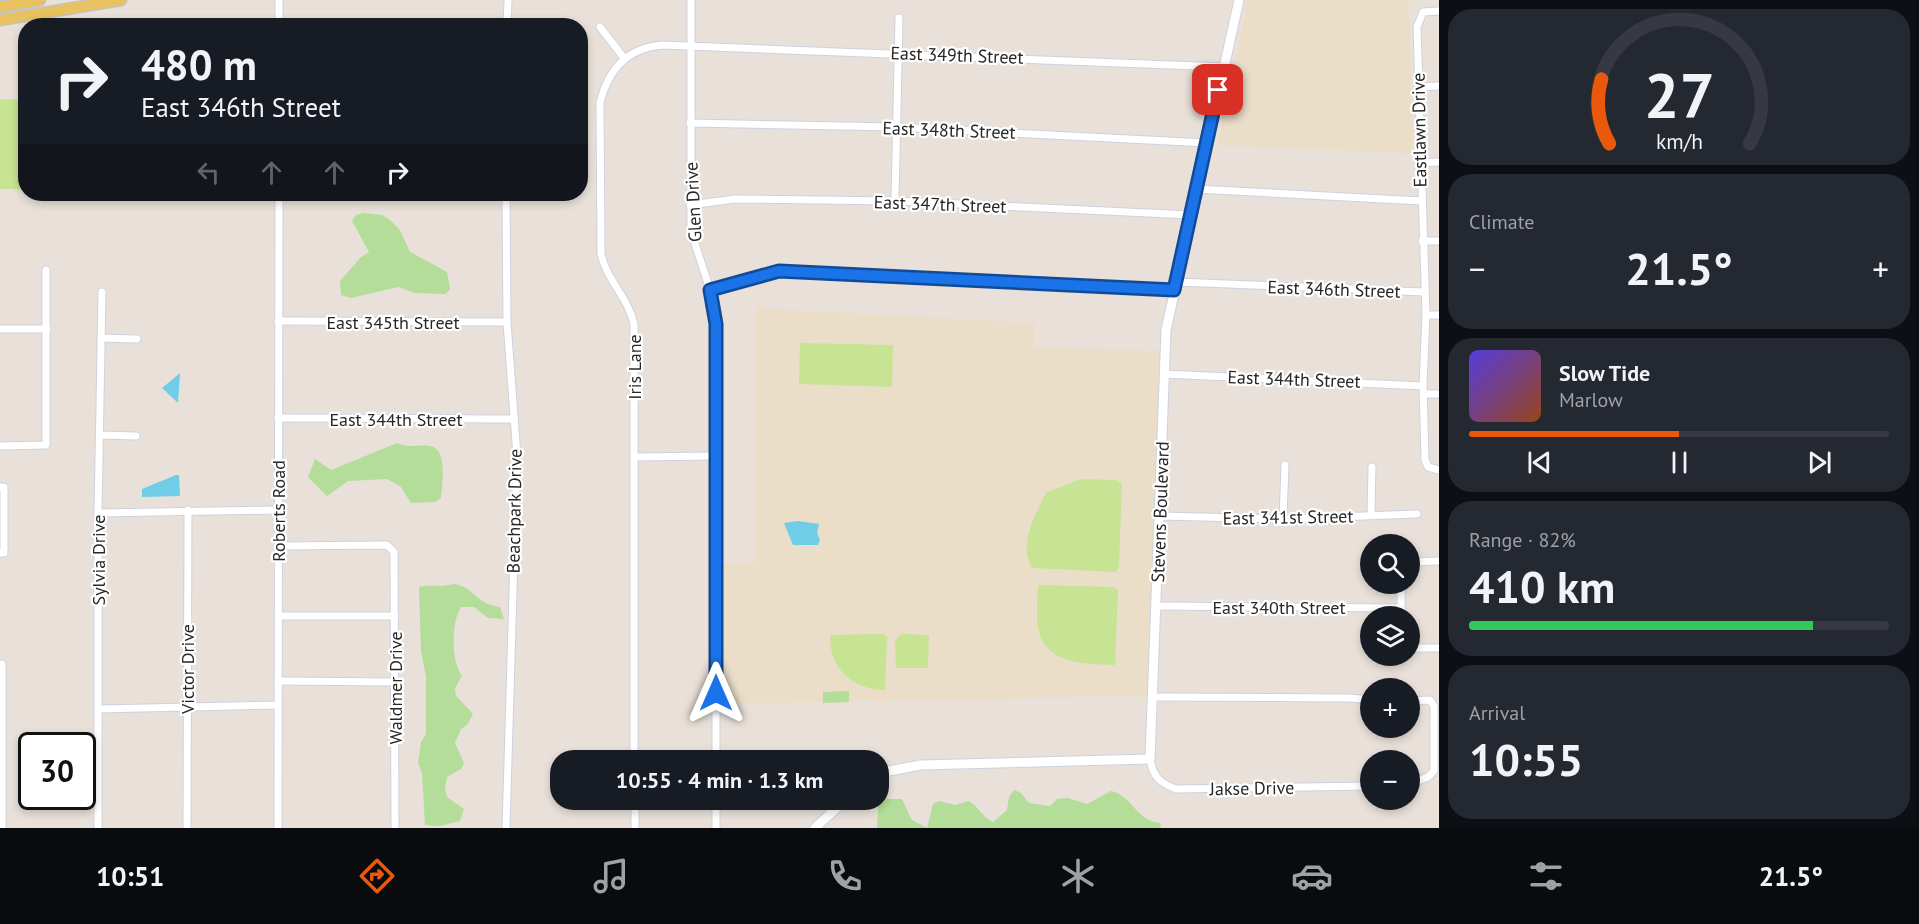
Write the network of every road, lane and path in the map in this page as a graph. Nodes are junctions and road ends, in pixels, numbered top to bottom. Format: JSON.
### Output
{"nodes":[{"id":1,"x":40,"y":0,"type":"edge"},
{"id":2,"x":121,"y":0,"type":"edge"},
{"id":3,"x":279,"y":0,"type":"edge"},
{"id":4,"x":508,"y":0,"type":"edge"},
{"id":5,"x":691,"y":0,"type":"edge"},
{"id":6,"x":1239,"y":0,"type":"edge"},
{"id":7,"x":0,"y":7,"type":"edge"},
{"id":8,"x":1439,"y":11,"type":"edge"},
{"id":9,"x":279,"y":18,"type":"edge"},
{"id":10,"x":507,"y":18,"type":"edge"},
{"id":11,"x":899,"y":18,"type":"dead end"},
{"id":12,"x":0,"y":20,"type":"edge"},
{"id":13,"x":600,"y":27,"type":"dead end"},
{"id":14,"x":690,"y":46,"type":"junction"},
{"id":15,"x":899,"y":53,"type":"junction"},
{"id":16,"x":624,"y":58,"type":"junction"},
{"id":17,"x":1223,"y":67,"type":"junction"},
{"id":18,"x":1439,"y":86,"type":"edge"},
{"id":19,"x":1419,"y":87,"type":"junction"},
{"id":20,"x":690,"y":123,"type":"junction"},
{"id":21,"x":897,"y":127,"type":"junction"},
{"id":22,"x":1207,"y":143,"type":"junction"},
{"id":23,"x":1439,"y":162,"type":"edge"},
{"id":24,"x":1420,"y":163,"type":"junction"},
{"id":25,"x":1197,"y":189,"type":"junction"},
{"id":26,"x":279,"y":201,"type":"edge"},
{"id":27,"x":506,"y":201,"type":"edge"},
{"id":28,"x":895,"y":201,"type":"junction"},
{"id":29,"x":1421,"y":201,"type":"junction"},
{"id":30,"x":690,"y":205,"type":"junction"},
{"id":31,"x":1191,"y":215,"type":"junction"},
{"id":32,"x":1422,"y":241,"type":"junction"},
{"id":33,"x":1439,"y":241,"type":"edge"},
{"id":34,"x":46,"y":270,"type":"dead end"},
{"id":35,"x":1175,"y":286,"type":"junction"},
{"id":36,"x":710,"y":290,"type":"junction"},
{"id":37,"x":102,"y":292,"type":"dead end"},
{"id":38,"x":1424,"y":292,"type":"junction"},
{"id":39,"x":1426,"y":315,"type":"junction"},
{"id":40,"x":1439,"y":315,"type":"edge"},
{"id":41,"x":278,"y":321,"type":"junction"},
{"id":42,"x":507,"y":322,"type":"junction"},
{"id":43,"x":0,"y":329,"type":"edge"},
{"id":44,"x":46,"y":329,"type":"junction"},
{"id":45,"x":101,"y":338,"type":"junction"},
{"id":46,"x":137,"y":339,"type":"dead end"},
{"id":47,"x":1164,"y":374,"type":"junction"},
{"id":48,"x":1424,"y":390,"type":"junction"},
{"id":49,"x":1439,"y":394,"type":"edge"},
{"id":50,"x":278,"y":418,"type":"junction"},
{"id":51,"x":514,"y":419,"type":"junction"},
{"id":52,"x":100,"y":435,"type":"junction"},
{"id":53,"x":136,"y":436,"type":"dead end"},
{"id":54,"x":0,"y":446,"type":"edge"},
{"id":55,"x":716,"y":456,"type":"junction"},
{"id":56,"x":634,"y":457,"type":"junction"},
{"id":57,"x":1285,"y":465,"type":"dead end"},
{"id":58,"x":1372,"y":467,"type":"dead end"},
{"id":59,"x":1439,"y":470,"type":"edge"},
{"id":60,"x":0,"y":487,"type":"edge"},
{"id":61,"x":188,"y":510,"type":"junction"},
{"id":62,"x":278,"y":510,"type":"junction"},
{"id":63,"x":98,"y":513,"type":"junction"},
{"id":64,"x":1417,"y":514,"type":"dead end"},
{"id":65,"x":1371,"y":515,"type":"junction"},
{"id":66,"x":1160,"y":516,"type":"junction"},
{"id":67,"x":1283,"y":519,"type":"junction"},
{"id":68,"x":278,"y":546,"type":"junction"},
{"id":69,"x":2,"y":553,"type":"edge"},
{"id":70,"x":1439,"y":561,"type":"edge"},
{"id":71,"x":1420,"y":562,"type":"edge"},
{"id":72,"x":1157,"y":606,"type":"junction"},
{"id":73,"x":1360,"y":611,"type":"edge"},
{"id":74,"x":278,"y":616,"type":"junction"},
{"id":75,"x":395,"y":616,"type":"junction"},
{"id":76,"x":1420,"y":648,"type":"edge"},
{"id":77,"x":1439,"y":648,"type":"edge"},
{"id":78,"x":2,"y":664,"type":"dead end"},
{"id":79,"x":278,"y":681,"type":"junction"},
{"id":80,"x":395,"y":681,"type":"junction"},
{"id":81,"x":1153,"y":697,"type":"junction"},
{"id":82,"x":1360,"y":699,"type":"edge"},
{"id":83,"x":1420,"y":700,"type":"edge"},
{"id":84,"x":277,"y":705,"type":"junction"},
{"id":85,"x":187,"y":707,"type":"junction"},
{"id":86,"x":99,"y":709,"type":"junction"},
{"id":87,"x":634,"y":750,"type":"edge"},
{"id":88,"x":716,"y":750,"type":"edge"},
{"id":89,"x":1150,"y":759,"type":"junction"},
{"id":90,"x":889,"y":772,"type":"edge"},
{"id":91,"x":1420,"y":780,"type":"edge"},
{"id":92,"x":1360,"y":786,"type":"edge"},
{"id":93,"x":634,"y":810,"type":"edge"},
{"id":94,"x":716,"y":810,"type":"edge"},
{"id":95,"x":834,"y":810,"type":"edge"},
{"id":96,"x":2,"y":828,"type":"edge"},
{"id":97,"x":98,"y":828,"type":"edge"},
{"id":98,"x":187,"y":828,"type":"edge"},
{"id":99,"x":278,"y":828,"type":"edge"},
{"id":100,"x":395,"y":828,"type":"edge"},
{"id":101,"x":506,"y":828,"type":"edge"},
{"id":102,"x":634,"y":828,"type":"edge"},
{"id":103,"x":716,"y":828,"type":"edge"},
{"id":104,"x":815,"y":828,"type":"edge"}],
"edges":[{"from":1,"to":7,"type":"main road"},
{"from":2,"to":12,"type":"main road"},
{"from":3,"to":9,"type":"street"},
{"from":4,"to":10,"type":"street"},
{"from":5,"to":14,"type":"street","name":"Glen Drive"},
{"from":6,"to":17,"type":"street","name":"Stevens Boulevard"},
{"from":8,"to":19,"type":"street","name":"Eastlawn Drive"},
{"from":11,"to":15,"type":"street"},
{"from":13,"to":16,"type":"street"},
{"from":14,"to":15,"type":"street","name":"East 349th Street"},
{"from":14,"to":16,"type":"street"},
{"from":14,"to":20,"type":"street","name":"Glen Drive"},
{"from":15,"to":17,"type":"street","name":"East 349th Street"},
{"from":15,"to":21,"type":"street"},
{"from":16,"to":56,"type":"street","name":"Iris Lane"},
{"from":17,"to":22,"type":"street","name":"Stevens Boulevard"},
{"from":18,"to":19,"type":"street"},
{"from":19,"to":24,"type":"street","name":"Eastlawn Drive"},
{"from":20,"to":21,"type":"street","name":"East 348th Street"},
{"from":20,"to":30,"type":"street","name":"Glen Drive"},
{"from":21,"to":22,"type":"street","name":"East 348th Street"},
{"from":21,"to":28,"type":"street"},
{"from":22,"to":25,"type":"street","name":"Stevens Boulevard"},
{"from":23,"to":24,"type":"street"},
{"from":24,"to":29,"type":"street","name":"Eastlawn Drive"},
{"from":25,"to":29,"type":"street"},
{"from":25,"to":31,"type":"street","name":"Stevens Boulevard"},
{"from":26,"to":41,"type":"street","name":"Roberts Road"},
{"from":27,"to":42,"type":"street","name":"Beachpark Drive"},
{"from":28,"to":30,"type":"street","name":"East 347th Street"},
{"from":28,"to":31,"type":"street","name":"East 347th Street"},
{"from":29,"to":32,"type":"street","name":"Eastlawn Drive"},
{"from":30,"to":36,"type":"street","name":"Glen Drive"},
{"from":31,"to":35,"type":"street","name":"Stevens Boulevard"},
{"from":32,"to":33,"type":"street"},
{"from":32,"to":38,"type":"street","name":"East 346th Street"},
{"from":34,"to":44,"type":"street"},
{"from":35,"to":36,"type":"street","name":"East 346th Street"},
{"from":35,"to":38,"type":"street","name":"East 346th Street"},
{"from":35,"to":47,"type":"street","name":"Stevens Boulevard"},
{"from":36,"to":55,"type":"street","name":"Glen Drive"},
{"from":37,"to":45,"type":"street","name":"Sylvia Drive"},
{"from":38,"to":39,"type":"street"},
{"from":39,"to":40,"type":"street"},
{"from":39,"to":48,"type":"street"},
{"from":41,"to":42,"type":"street","name":"East 345th Street"},
{"from":41,"to":50,"type":"street","name":"Roberts Road"},
{"from":42,"to":51,"type":"street","name":"Beachpark Drive"},
{"from":43,"to":44,"type":"street"},
{"from":44,"to":54,"type":"street"},
{"from":45,"to":46,"type":"street"},
{"from":45,"to":52,"type":"street","name":"Sylvia Drive"},
{"from":47,"to":48,"type":"street","name":"East 344th Street"},
{"from":47,"to":66,"type":"street","name":"Stevens Boulevard"},
{"from":48,"to":49,"type":"street","name":"East 344th Street"},
{"from":48,"to":59,"type":"street"},
{"from":50,"to":51,"type":"street","name":"East 344th Street"},
{"from":50,"to":62,"type":"street","name":"Roberts Road"},
{"from":51,"to":101,"type":"street","name":"Beachpark Drive"},
{"from":52,"to":53,"type":"street"},
{"from":52,"to":63,"type":"street","name":"Sylvia Drive"},
{"from":55,"to":56,"type":"street"},
{"from":55,"to":88,"type":"street","name":"Glen Drive"},
{"from":56,"to":87,"type":"street","name":"Iris Lane"},
{"from":57,"to":67,"type":"street"},
{"from":58,"to":65,"type":"street"},
{"from":60,"to":69,"type":"street"},
{"from":61,"to":62,"type":"street"},
{"from":61,"to":63,"type":"street"},
{"from":61,"to":85,"type":"street","name":"Victor Drive"},
{"from":62,"to":68,"type":"street","name":"Roberts Road"},
{"from":63,"to":86,"type":"street","name":"Sylvia Drive"},
{"from":64,"to":65,"type":"street","name":"East 341st Street"},
{"from":65,"to":67,"type":"street","name":"East 341st Street"},
{"from":66,"to":67,"type":"street","name":"East 341st Street"},
{"from":66,"to":72,"type":"street","name":"Stevens Boulevard"},
{"from":68,"to":74,"type":"street","name":"Roberts Road"},
{"from":68,"to":75,"type":"street","name":"Waldmer Drive"},
{"from":70,"to":71,"type":"street"},
{"from":72,"to":73,"type":"street","name":"East 340th Street"},
{"from":72,"to":81,"type":"street","name":"Stevens Boulevard"},
{"from":74,"to":75,"type":"street"},
{"from":74,"to":79,"type":"street","name":"Roberts Road"},
{"from":75,"to":80,"type":"street","name":"Waldmer Drive"},
{"from":76,"to":77,"type":"street"},
{"from":78,"to":96,"type":"street"},
{"from":79,"to":80,"type":"street"},
{"from":79,"to":84,"type":"street","name":"Roberts Road"},
{"from":80,"to":100,"type":"street","name":"Waldmer Drive"},
{"from":81,"to":82,"type":"street"},
{"from":81,"to":89,"type":"street","name":"Stevens Boulevard"},
{"from":83,"to":91,"type":"street"},
{"from":84,"to":85,"type":"street"},
{"from":84,"to":99,"type":"street","name":"Roberts Road"},
{"from":85,"to":86,"type":"street"},
{"from":85,"to":98,"type":"street","name":"Victor Drive"},
{"from":86,"to":97,"type":"street","name":"Sylvia Drive"},
{"from":89,"to":90,"type":"street"},
{"from":89,"to":92,"type":"street","name":"Jakse Drive"},
{"from":93,"to":102,"type":"street"},
{"from":94,"to":103,"type":"street"},
{"from":95,"to":104,"type":"street"}]}
